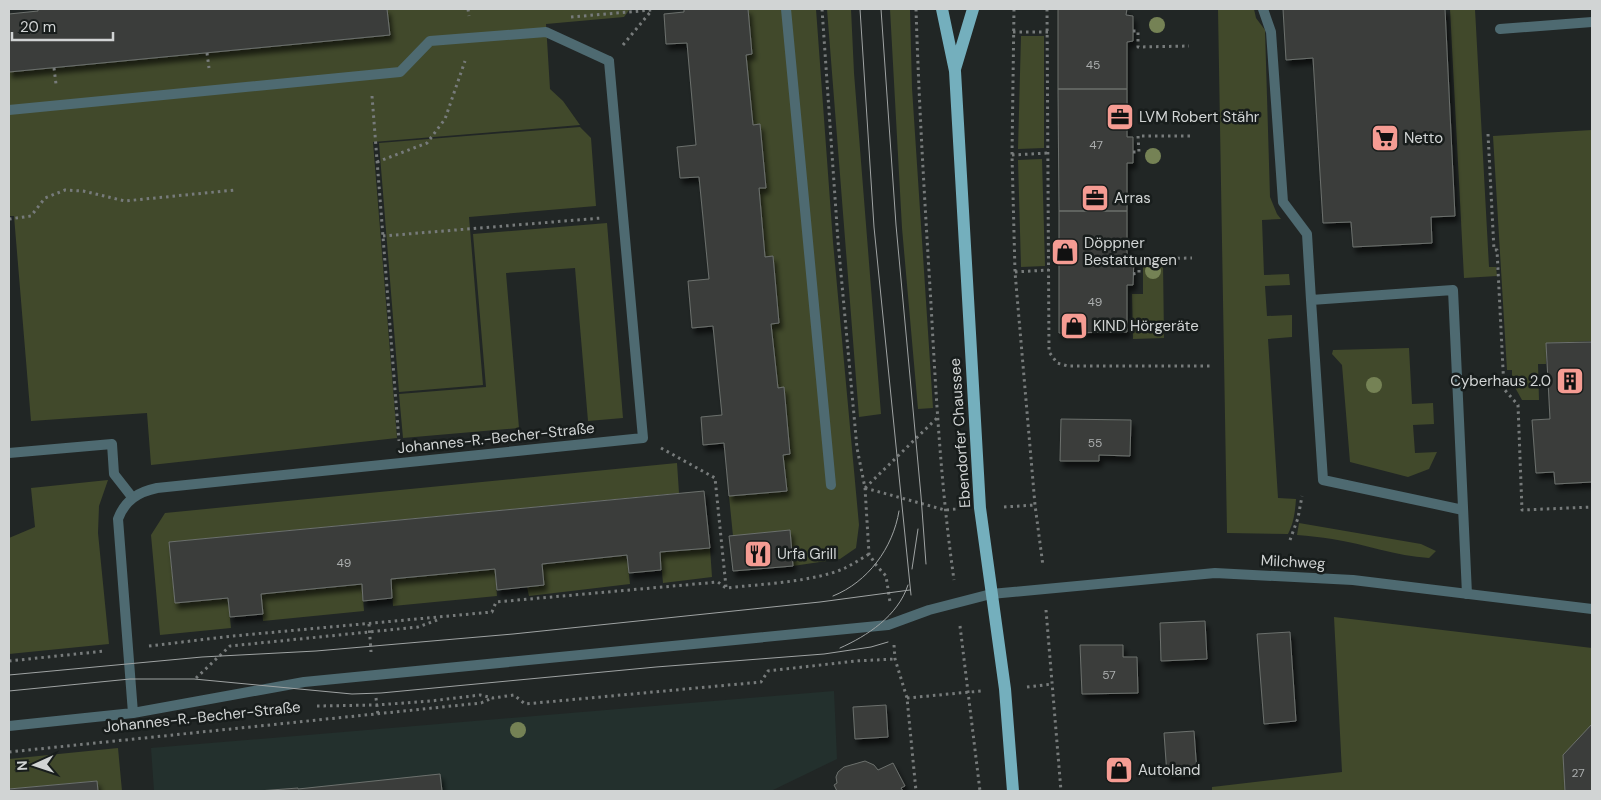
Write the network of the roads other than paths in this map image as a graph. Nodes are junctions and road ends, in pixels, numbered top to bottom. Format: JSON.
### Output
{"nodes":[{"id":1,"x":786,"y":9,"type":"edge"},
{"id":2,"x":942,"y":9,"type":"edge"},
{"id":3,"x":973,"y":9,"type":"edge"},
{"id":4,"x":1263,"y":9,"type":"edge"},
{"id":5,"x":1592,"y":22,"type":"edge"},
{"id":6,"x":1500,"y":29,"type":"dead end"},
{"id":7,"x":955,"y":71,"type":"junction"},
{"id":8,"x":9,"y":110,"type":"edge"},
{"id":9,"x":1311,"y":300,"type":"junction"},
{"id":10,"x":9,"y":453,"type":"edge"},
{"id":11,"x":831,"y":485,"type":"dead end"},
{"id":12,"x":132,"y":497,"type":"junction"},
{"id":13,"x":1464,"y":510,"type":"junction"},
{"id":14,"x":991,"y":594,"type":"junction"},
{"id":15,"x":1467,"y":594,"type":"junction"},
{"id":16,"x":1592,"y":609,"type":"edge"},
{"id":17,"x":133,"y":713,"type":"junction"},
{"id":18,"x":9,"y":726,"type":"edge"},
{"id":19,"x":1013,"y":791,"type":"edge"}],
"edges":[{"from":1,"to":11,"type":"street"},
{"from":2,"to":7,"type":"main road","name":"Ebendorfer Chaussee"},
{"from":3,"to":7,"type":"main road","name":"Ebendorfer Chaussee"},
{"from":4,"to":9,"type":"street"},
{"from":5,"to":6,"type":"street"},
{"from":7,"to":14,"type":"main road","name":"Ebendorfer Chaussee"},
{"from":8,"to":12,"type":"street","name":"Johannes-R.-Becher-Straße"},
{"from":9,"to":13,"type":"street"},
{"from":9,"to":13,"type":"street"},
{"from":10,"to":12,"type":"street"},
{"from":12,"to":17,"type":"street","name":"Johannes-R.-Becher-Straße"},
{"from":13,"to":15,"type":"street"},
{"from":14,"to":15,"type":"street","name":"Milchweg"},
{"from":14,"to":17,"type":"street","name":"Johannes-R.-Becher-Straße"},
{"from":14,"to":19,"type":"main road","name":"Ebendorfer Chaussee"},
{"from":15,"to":16,"type":"street","name":"Milchweg"},
{"from":17,"to":18,"type":"street","name":"Johannes-R.-Becher-Straße"}]}
